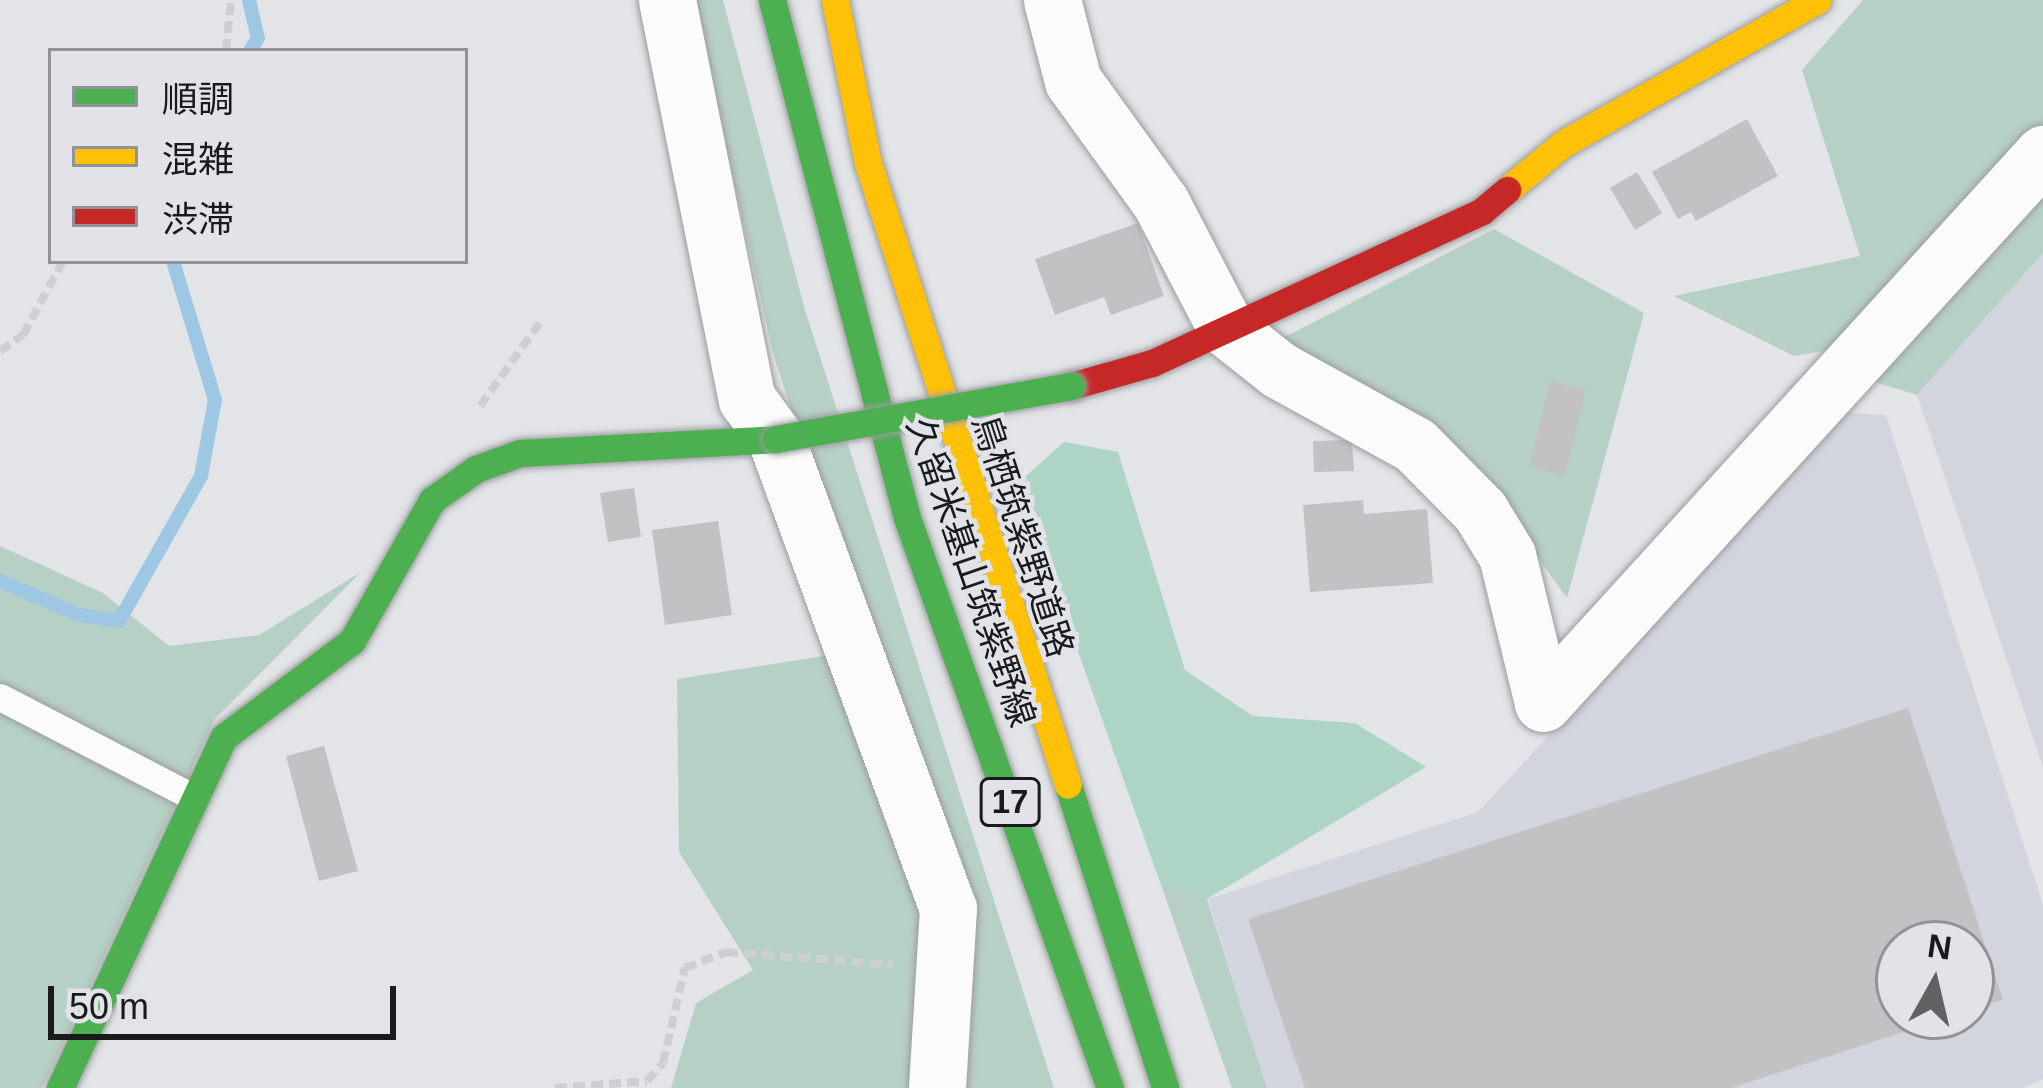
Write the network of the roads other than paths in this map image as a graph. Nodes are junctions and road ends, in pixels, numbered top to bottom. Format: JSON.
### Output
{"nodes":[{"id":1,"x":668,"y":0,"type":"edge"},
{"id":2,"x":772,"y":0,"type":"edge"},
{"id":3,"x":835,"y":0,"type":"edge"},
{"id":4,"x":1052,"y":0,"type":"edge"},
{"id":5,"x":1818,"y":0,"type":"edge"},
{"id":6,"x":2043,"y":154,"type":"edge"},
{"id":7,"x":1226,"y":328,"type":"junction"},
{"id":8,"x":776,"y":439,"type":"junction"},
{"id":9,"x":0,"y":697,"type":"edge"},
{"id":10,"x":194,"y":796,"type":"junction"},
{"id":11,"x":60,"y":1088,"type":"edge"},
{"id":12,"x":937,"y":1088,"type":"edge"},
{"id":13,"x":1110,"y":1088,"type":"edge"},
{"id":14,"x":1165,"y":1088,"type":"edge"}],
"edges":[{"from":1,"to":8,"type":"street"},
{"from":2,"to":13,"type":"main road","name":"久留米基山筑紫野線","number":"17"},
{"from":3,"to":14,"type":"main road","name":"鳥栖筑紫野道路","number":"17"},
{"from":4,"to":7,"type":"street"},
{"from":5,"to":7,"type":"main road"},
{"from":6,"to":7,"type":"street"},
{"from":7,"to":8,"type":"main road","bridge":true},
{"from":8,"to":10,"type":"main road"},
{"from":8,"to":12,"type":"street"},
{"from":9,"to":10,"type":"lane"},
{"from":10,"to":11,"type":"main road"}]}
